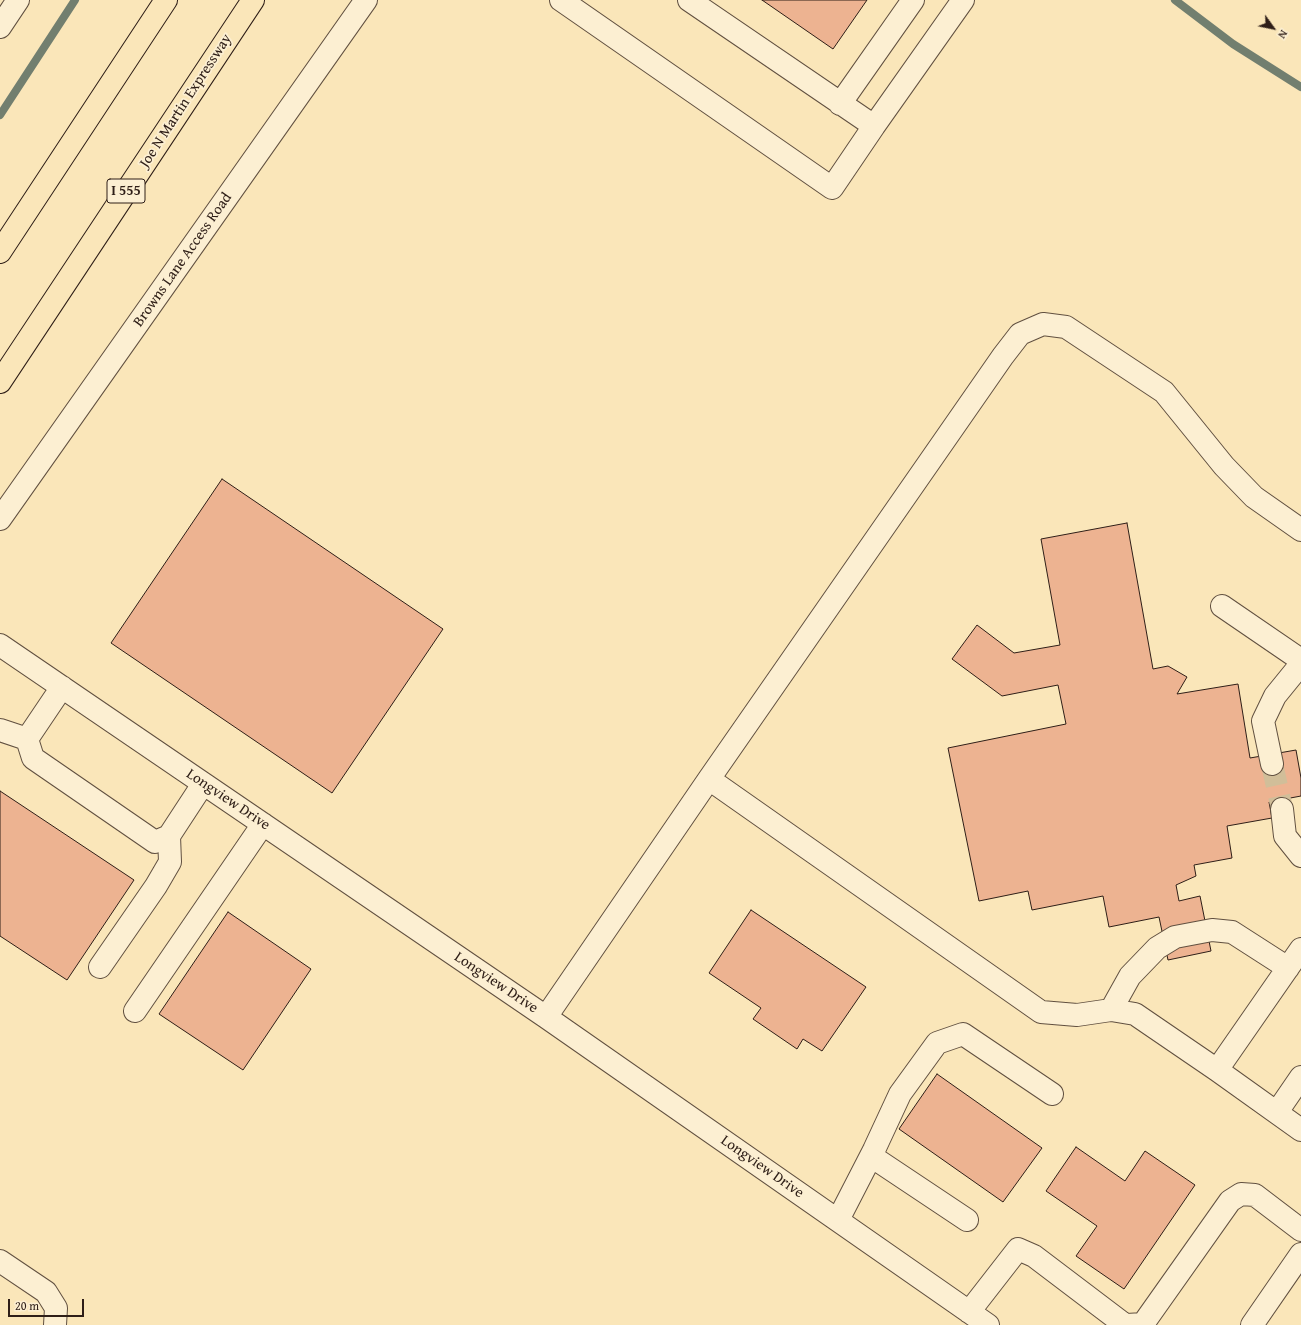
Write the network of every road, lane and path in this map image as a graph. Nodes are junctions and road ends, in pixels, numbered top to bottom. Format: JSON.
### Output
{"nodes":[{"id":1,"x":18,"y":0,"type":"edge"},
{"id":2,"x":166,"y":0,"type":"edge"},
{"id":3,"x":252,"y":0,"type":"edge"},
{"id":4,"x":366,"y":0,"type":"edge"},
{"id":5,"x":561,"y":0,"type":"edge"},
{"id":6,"x":689,"y":0,"type":"edge"},
{"id":7,"x":913,"y":0,"type":"edge"},
{"id":8,"x":963,"y":0,"type":"edge"},
{"id":9,"x":0,"y":27,"type":"edge"},
{"id":10,"x":840,"y":104,"type":"junction"},
{"id":11,"x":874,"y":126,"type":"junction"},
{"id":12,"x":0,"y":252,"type":"edge"},
{"id":13,"x":0,"y":382,"type":"edge"},
{"id":14,"x":0,"y":519,"type":"edge"},
{"id":15,"x":1301,"y":530,"type":"edge"},
{"id":16,"x":1222,"y":606,"type":"dead end"},
{"id":17,"x":0,"y":645,"type":"edge"},
{"id":18,"x":1301,"y":660,"type":"edge"},
{"id":19,"x":1301,"y":664,"type":"edge"},
{"id":20,"x":62,"y":687,"type":"junction"},
{"id":21,"x":0,"y":730,"type":"edge"},
{"id":22,"x":27,"y":739,"type":"junction"},
{"id":23,"x":1272,"y":764,"type":"tunnel mouth"},
{"id":24,"x":709,"y":780,"type":"junction"},
{"id":25,"x":203,"y":784,"type":"junction"},
{"id":26,"x":1282,"y":809,"type":"tunnel mouth"},
{"id":27,"x":263,"y":824,"type":"junction"},
{"id":28,"x":169,"y":836,"type":"junction"},
{"id":29,"x":1301,"y":856,"type":"edge"},
{"id":30,"x":1301,"y":949,"type":"edge"},
{"id":31,"x":100,"y":967,"type":"dead end"},
{"id":32,"x":1288,"y":968,"type":"junction"},
{"id":33,"x":1111,"y":1010,"type":"junction"},
{"id":34,"x":135,"y":1011,"type":"dead end"},
{"id":35,"x":546,"y":1017,"type":"junction"},
{"id":36,"x":1217,"y":1070,"type":"junction"},
{"id":37,"x":1301,"y":1077,"type":"edge"},
{"id":38,"x":1052,"y":1094,"type":"dead end"},
{"id":39,"x":1277,"y":1112,"type":"junction"},
{"id":40,"x":1301,"y":1130,"type":"edge"},
{"id":41,"x":871,"y":1156,"type":"junction"},
{"id":42,"x":838,"y":1220,"type":"junction"},
{"id":43,"x":967,"y":1220,"type":"dead end"},
{"id":44,"x":1301,"y":1230,"type":"edge"},
{"id":45,"x":0,"y":1261,"type":"edge"},
{"id":46,"x":1298,"y":1263,"type":"edge"},
{"id":47,"x":970,"y":1312,"type":"junction"},
{"id":48,"x":56,"y":1325,"type":"edge"},
{"id":49,"x":988,"y":1325,"type":"edge"},
{"id":50,"x":1126,"y":1325,"type":"edge"},
{"id":51,"x":1252,"y":1325,"type":"edge"}],
"edges":[{"from":1,"to":9,"type":"street"},
{"from":2,"to":12,"type":"highway"},
{"from":3,"to":13,"type":"highway","name":"Joe N Martin Expressway","number":"I 555"},
{"from":4,"to":14,"type":"street","name":"Browns Lane Access Road"},
{"from":5,"to":11,"type":"street"},
{"from":6,"to":10,"type":"street"},
{"from":7,"to":10,"type":"street"},
{"from":8,"to":11,"type":"street"},
{"from":10,"to":11,"type":"street"},
{"from":15,"to":24,"type":"street"},
{"from":16,"to":18,"type":"street"},
{"from":17,"to":20,"type":"street","name":"Longview Drive"},
{"from":19,"to":23,"type":"street"},
{"from":20,"to":22,"type":"street"},
{"from":20,"to":25,"type":"street","name":"Longview Drive"},
{"from":21,"to":22,"type":"street"},
{"from":22,"to":28,"type":"street"},
{"from":24,"to":33,"type":"street"},
{"from":24,"to":35,"type":"street"},
{"from":25,"to":27,"type":"street","name":"Longview Drive"},
{"from":25,"to":28,"type":"street"},
{"from":26,"to":29,"type":"street"},
{"from":27,"to":34,"type":"street"},
{"from":27,"to":35,"type":"street","name":"Longview Drive"},
{"from":28,"to":31,"type":"street"},
{"from":30,"to":32,"type":"street"},
{"from":32,"to":33,"type":"street"},
{"from":32,"to":36,"type":"street"},
{"from":33,"to":36,"type":"street"},
{"from":35,"to":42,"type":"street","name":"Longview Drive"},
{"from":36,"to":39,"type":"street"},
{"from":37,"to":39,"type":"street"},
{"from":38,"to":41,"type":"street"},
{"from":39,"to":40,"type":"street"},
{"from":41,"to":42,"type":"street"},
{"from":41,"to":43,"type":"street"},
{"from":42,"to":47,"type":"street","name":"Longview Drive"},
{"from":44,"to":50,"type":"street"},
{"from":45,"to":48,"type":"street"},
{"from":46,"to":51,"type":"street"},
{"from":47,"to":49,"type":"street","name":"Longview Drive"},
{"from":47,"to":50,"type":"street"}]}
